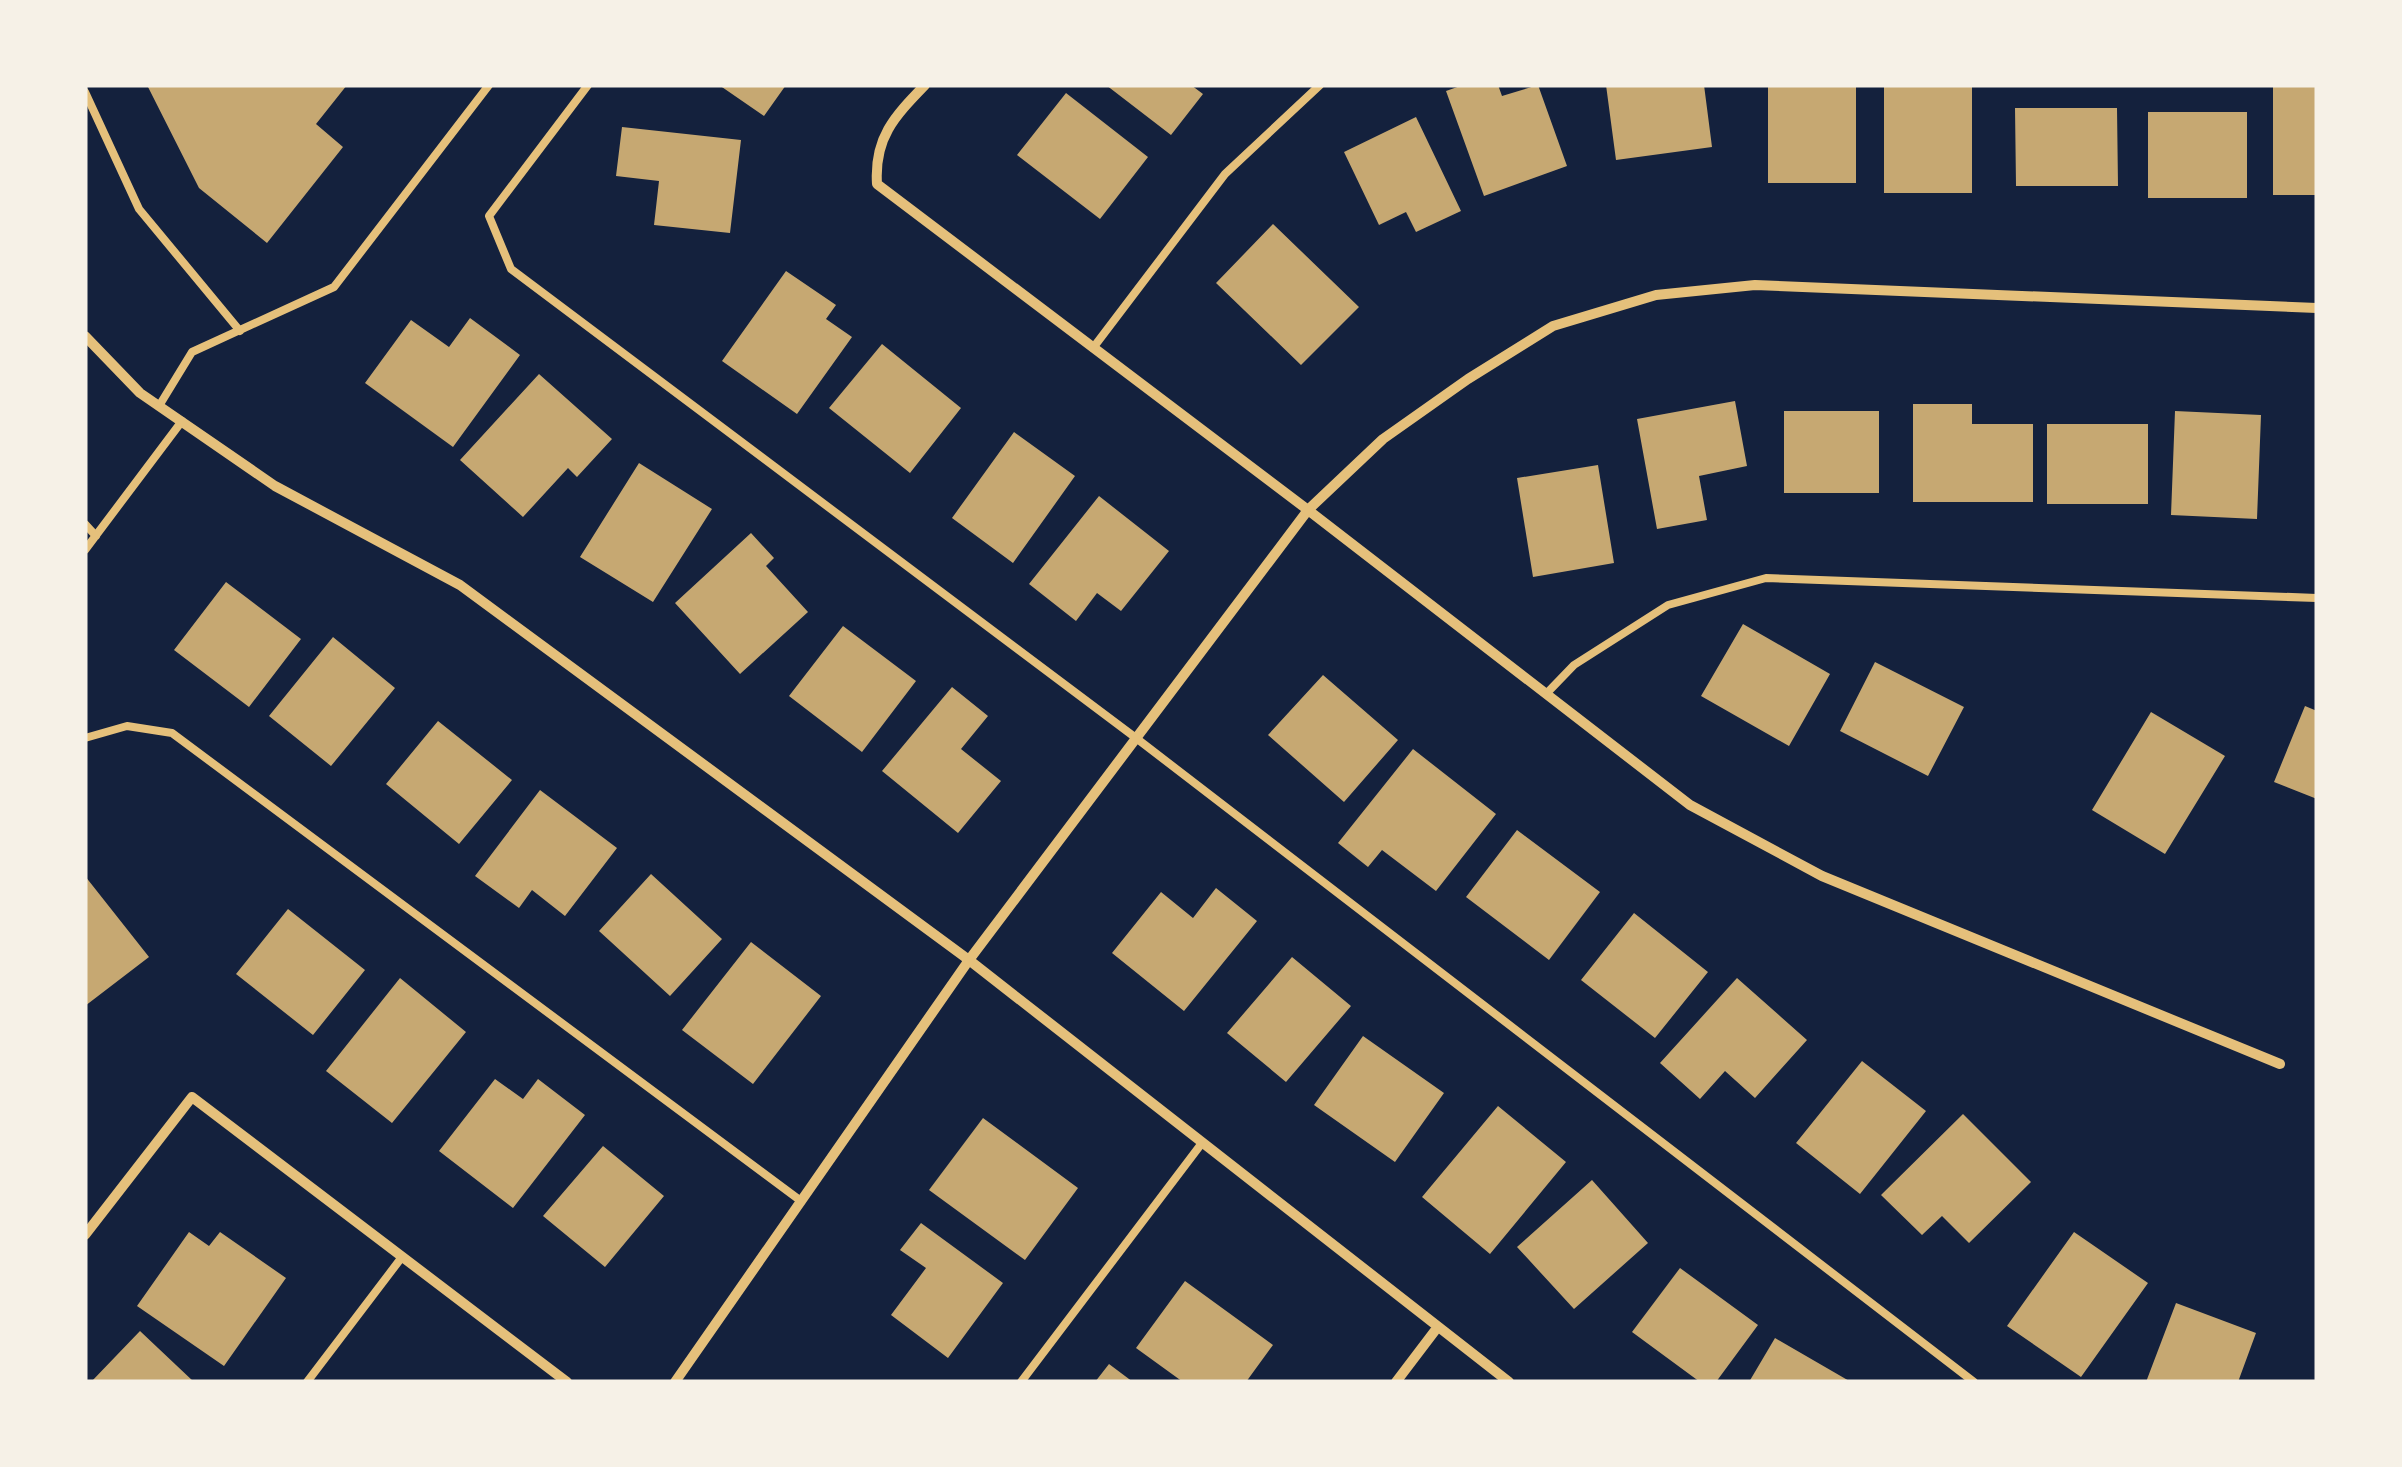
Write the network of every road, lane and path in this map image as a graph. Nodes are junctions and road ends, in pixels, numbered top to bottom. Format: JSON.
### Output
{"nodes":[{"id":1,"x":489,"y":85,"type":"edge"},
{"id":2,"x":588,"y":85,"type":"edge"},
{"id":3,"x":925,"y":85,"type":"edge"},
{"id":4,"x":1320,"y":85,"type":"edge"},
{"id":5,"x":85,"y":92,"type":"edge"},
{"id":6,"x":2317,"y":308,"type":"edge"},
{"id":7,"x":240,"y":330,"type":"junction"},
{"id":8,"x":85,"y":336,"type":"edge"},
{"id":9,"x":1093,"y":348,"type":"junction"},
{"id":10,"x":160,"y":406,"type":"junction"},
{"id":11,"x":182,"y":422,"type":"junction"},
{"id":12,"x":1308,"y":510,"type":"junction"},
{"id":13,"x":85,"y":524,"type":"edge"},
{"id":14,"x":96,"y":536,"type":"junction"},
{"id":15,"x":85,"y":550,"type":"edge"},
{"id":16,"x":2317,"y":598,"type":"edge"},
{"id":17,"x":1546,"y":694,"type":"junction"},
{"id":18,"x":85,"y":738,"type":"edge"},
{"id":19,"x":1136,"y":738,"type":"junction"},
{"id":20,"x":969,"y":960,"type":"junction"},
{"id":21,"x":2280,"y":1064,"type":"dead end"},
{"id":22,"x":1202,"y":1144,"type":"junction"},
{"id":23,"x":802,"y":1201,"type":"junction"},
{"id":24,"x":85,"y":1235,"type":"edge"},
{"id":25,"x":402,"y":1257,"type":"junction"},
{"id":26,"x":1438,"y":1328,"type":"junction"},
{"id":27,"x":307,"y":1382,"type":"edge"},
{"id":28,"x":568,"y":1382,"type":"edge"},
{"id":29,"x":676,"y":1382,"type":"edge"},
{"id":30,"x":1021,"y":1382,"type":"edge"},
{"id":31,"x":1396,"y":1382,"type":"edge"},
{"id":32,"x":1508,"y":1382,"type":"edge"},
{"id":33,"x":1974,"y":1382,"type":"edge"}],
"edges":[{"from":1,"to":7,"type":"lane"},
{"from":2,"to":19,"type":"lane"},
{"from":3,"to":9,"type":"street"},
{"from":4,"to":9,"type":"lane"},
{"from":5,"to":7,"type":"lane"},
{"from":6,"to":12,"type":"street"},
{"from":7,"to":10,"type":"lane"},
{"from":8,"to":10,"type":"street"},
{"from":9,"to":12,"type":"street"},
{"from":10,"to":11,"type":"street"},
{"from":11,"to":14,"type":"lane"},
{"from":11,"to":20,"type":"street"},
{"from":12,"to":17,"type":"street"},
{"from":12,"to":19,"type":"street"},
{"from":13,"to":14,"type":"lane"},
{"from":14,"to":15,"type":"lane"},
{"from":16,"to":17,"type":"lane"},
{"from":17,"to":21,"type":"street"},
{"from":18,"to":23,"type":"lane"},
{"from":19,"to":20,"type":"street"},
{"from":19,"to":33,"type":"lane"},
{"from":20,"to":22,"type":"street"},
{"from":20,"to":23,"type":"street"},
{"from":22,"to":26,"type":"street"},
{"from":22,"to":30,"type":"lane"},
{"from":23,"to":29,"type":"street"},
{"from":24,"to":25,"type":"street"},
{"from":25,"to":27,"type":"lane"},
{"from":25,"to":28,"type":"street"},
{"from":26,"to":31,"type":"street"},
{"from":26,"to":32,"type":"street"}]}
